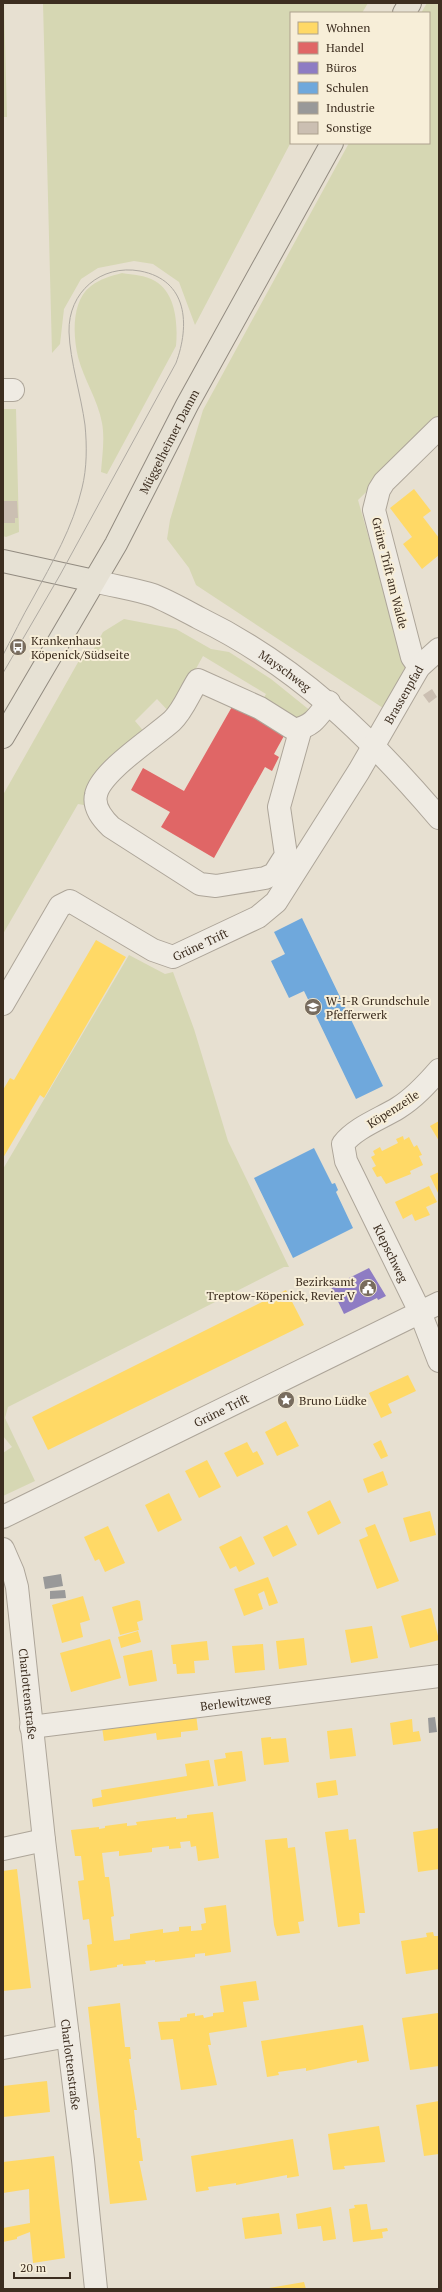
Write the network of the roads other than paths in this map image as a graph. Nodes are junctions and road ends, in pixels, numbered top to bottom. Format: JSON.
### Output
{"nodes":[{"id":1,"x":410,"y":3,"type":"edge"},
{"id":2,"x":405,"y":12,"type":"edge"},
{"id":3,"x":331,"y":144,"type":"edge"},
{"id":4,"x":439,"y":428,"type":"edge"},
{"id":5,"x":3,"y":562,"type":"edge"},
{"id":6,"x":94,"y":581,"type":"junction"},
{"id":7,"x":439,"y":649,"type":"edge"},
{"id":8,"x":419,"y":667,"type":"junction"},
{"id":9,"x":329,"y":702,"type":"junction"},
{"id":10,"x":301,"y":728,"type":"junction"},
{"id":11,"x":3,"y":738,"type":"edge"},
{"id":12,"x":374,"y":745,"type":"junction"},
{"id":13,"x":439,"y":818,"type":"edge"},
{"id":14,"x":3,"y":1004,"type":"edge"},
{"id":15,"x":439,"y":1070,"type":"edge"},
{"id":16,"x":343,"y":1144,"type":"joint"},
{"id":17,"x":429,"y":1308,"type":"edge"},
{"id":18,"x":439,"y":1361,"type":"edge"},
{"id":19,"x":3,"y":1517,"type":"edge"},
{"id":20,"x":3,"y":1549,"type":"edge"},
{"id":21,"x":439,"y":1676,"type":"edge"},
{"id":22,"x":31,"y":1727,"type":"junction"},
{"id":23,"x":44,"y":1840,"type":"junction"},
{"id":24,"x":3,"y":1849,"type":"edge"},
{"id":25,"x":68,"y":2036,"type":"junction"},
{"id":26,"x":3,"y":2048,"type":"edge"},
{"id":27,"x":96,"y":2289,"type":"edge"}],
"edges":[{"from":1,"to":2,"type":"main road"},
{"from":3,"to":6,"type":"main road","name":"Müggelheimer Damm"},
{"from":4,"to":8,"type":"street","name":"Grüne Trift am Walde"},
{"from":5,"to":6,"type":"main road"},
{"from":6,"to":9,"type":"street","name":"Mayschweg"},
{"from":6,"to":11,"type":"main road","name":"Müggelheimer Damm"},
{"from":7,"to":8,"type":"street","name":"Brassenpfad"},
{"from":8,"to":12,"type":"street","name":"Brassenpfad"},
{"from":9,"to":10,"type":"street"},
{"from":9,"to":12,"type":"street","name":"Mayschweg"},
{"from":10,"to":10,"type":"street"},
{"from":12,"to":13,"type":"street","name":"Mayschweg"},
{"from":12,"to":14,"type":"street","name":"Grüne Trift"},
{"from":15,"to":16,"type":"street","name":"Köpenzeile"},
{"from":16,"to":17,"type":"street","name":"Klepschweg"},
{"from":17,"to":18,"type":"street","name":"Klepschweg"},
{"from":17,"to":19,"type":"street","name":"Grüne Trift"},
{"from":20,"to":22,"type":"street","name":"Charlottenstraße"},
{"from":21,"to":22,"type":"street","name":"Berlewitzweg"},
{"from":22,"to":23,"type":"street","name":"Charlottenstraße"},
{"from":23,"to":24,"type":"street"},
{"from":23,"to":25,"type":"street","name":"Charlottenstraße"},
{"from":25,"to":26,"type":"street"},
{"from":25,"to":27,"type":"street","name":"Charlottenstraße"}]}
